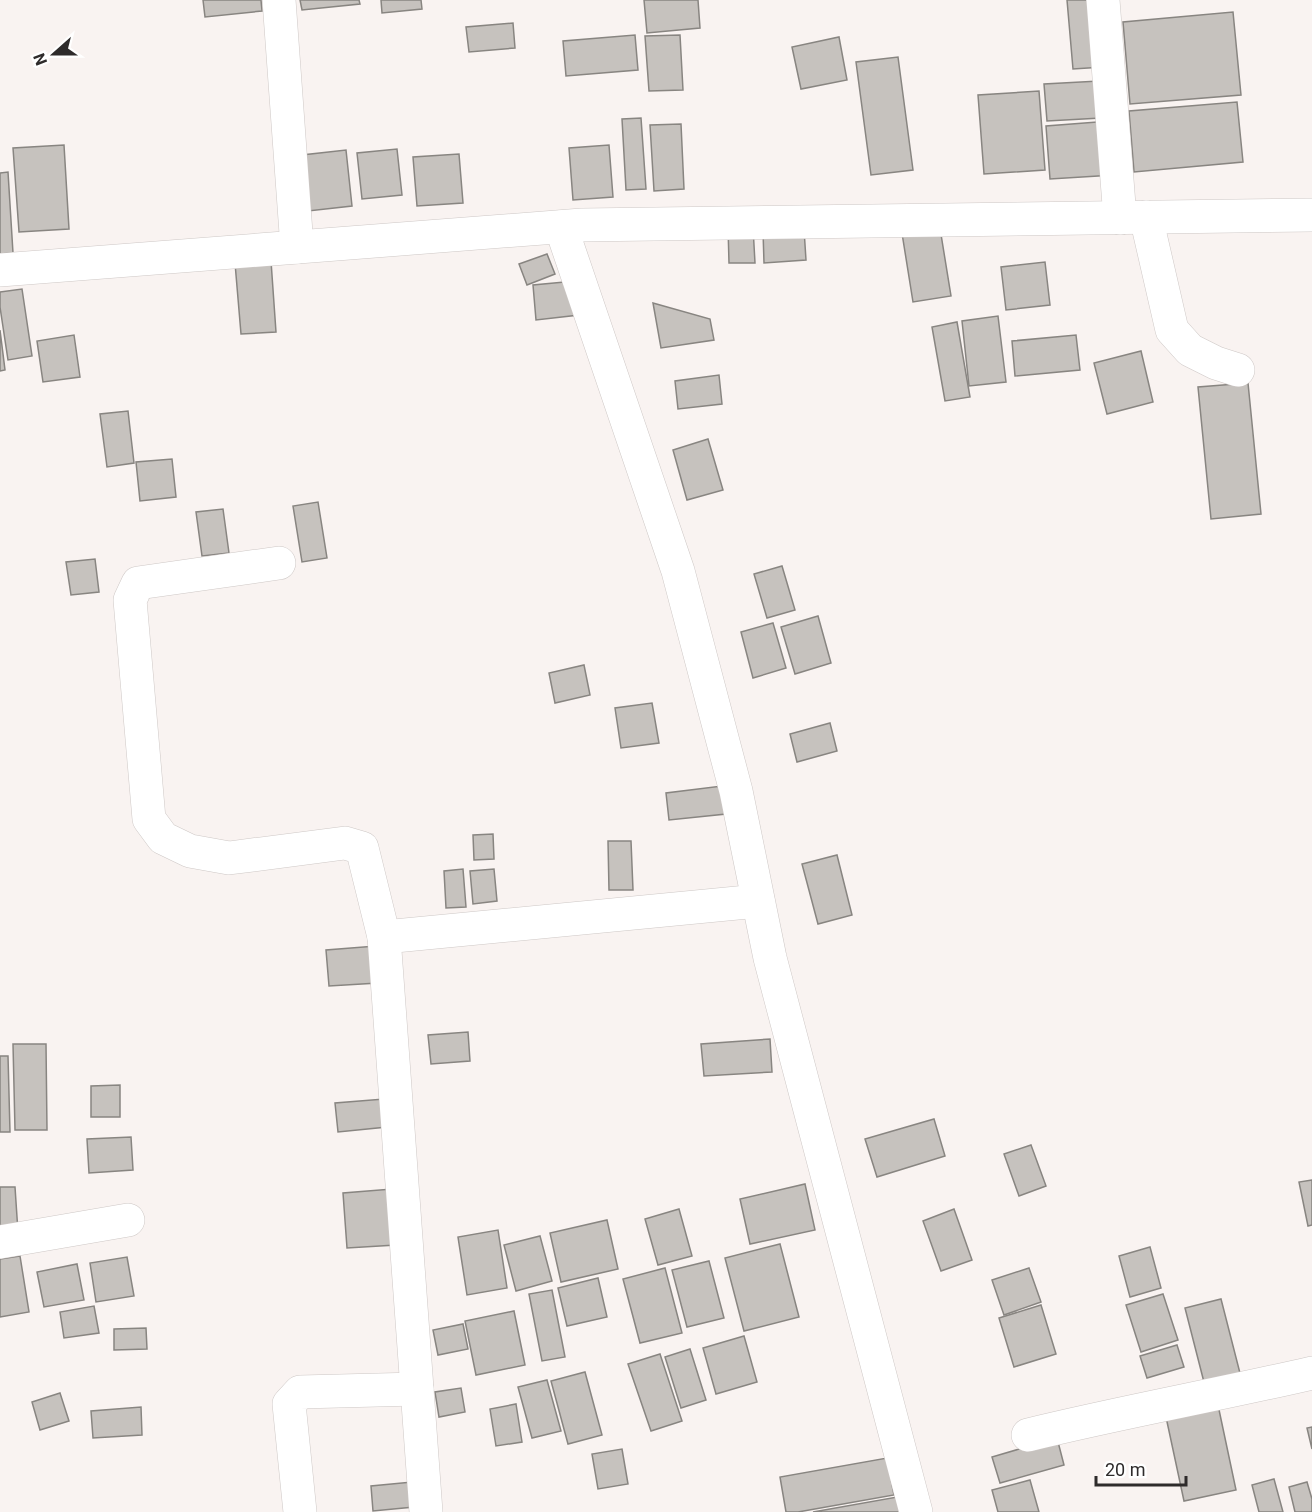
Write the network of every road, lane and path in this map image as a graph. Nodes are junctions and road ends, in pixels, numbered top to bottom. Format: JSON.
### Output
{"nodes":[{"id":1,"x":279,"y":0,"type":"edge"},
{"id":2,"x":1102,"y":0,"type":"edge"},
{"id":3,"x":1312,"y":215,"type":"edge"},
{"id":4,"x":1133,"y":217,"type":"junction"},
{"id":5,"x":561,"y":227,"type":"junction"},
{"id":6,"x":297,"y":247,"type":"junction"},
{"id":7,"x":0,"y":270,"type":"edge"},
{"id":8,"x":1238,"y":370,"type":"dead end"},
{"id":9,"x":279,"y":563,"type":"dead end"},
{"id":10,"x":758,"y":901,"type":"junction"},
{"id":11,"x":384,"y":937,"type":"junction"},
{"id":12,"x":128,"y":1220,"type":"dead end"},
{"id":13,"x":0,"y":1242,"type":"edge"},
{"id":14,"x":1312,"y":1373,"type":"edge"},
{"id":15,"x":417,"y":1389,"type":"junction"},
{"id":16,"x":1028,"y":1435,"type":"dead end"},
{"id":17,"x":300,"y":1512,"type":"edge"},
{"id":18,"x":426,"y":1512,"type":"edge"},
{"id":19,"x":916,"y":1512,"type":"edge"}],
"edges":[{"from":1,"to":6,"type":"street"},
{"from":2,"to":4,"type":"street"},
{"from":3,"to":4,"type":"street"},
{"from":4,"to":5,"type":"street"},
{"from":4,"to":8,"type":"street"},
{"from":5,"to":6,"type":"street"},
{"from":5,"to":10,"type":"street"},
{"from":6,"to":7,"type":"street"},
{"from":9,"to":11,"type":"street"},
{"from":10,"to":11,"type":"street"},
{"from":10,"to":19,"type":"street"},
{"from":11,"to":15,"type":"street"},
{"from":12,"to":13,"type":"street"},
{"from":14,"to":16,"type":"street"},
{"from":15,"to":17,"type":"street"},
{"from":15,"to":18,"type":"street"}]}
